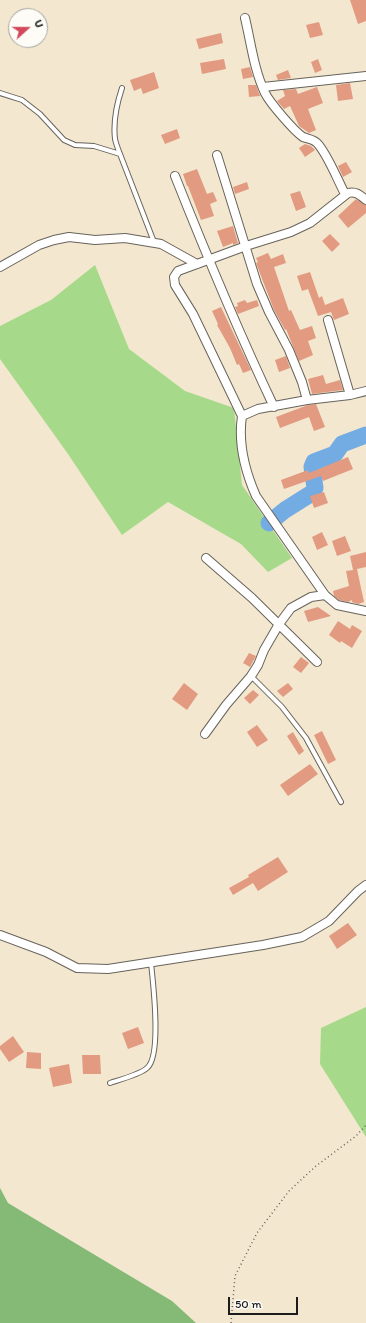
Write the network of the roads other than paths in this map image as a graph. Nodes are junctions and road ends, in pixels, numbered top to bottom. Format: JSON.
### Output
{"nodes":[{"id":1,"x":245,"y":18,"type":"dead end"},
{"id":2,"x":366,"y":76,"type":"edge"},
{"id":3,"x":263,"y":87,"type":"junction"},
{"id":4,"x":122,"y":88,"type":"dead end"},
{"id":5,"x":0,"y":93,"type":"edge"},
{"id":6,"x":120,"y":154,"type":"junction"},
{"id":7,"x":217,"y":155,"type":"dead end"},
{"id":8,"x":175,"y":176,"type":"dead end"},
{"id":9,"x":345,"y":194,"type":"junction"},
{"id":10,"x":366,"y":200,"type":"edge"},
{"id":11,"x":154,"y":243,"type":"junction"},
{"id":12,"x":246,"y":246,"type":"junction"},
{"id":13,"x":208,"y":260,"type":"junction"},
{"id":14,"x":197,"y":264,"type":"junction"},
{"id":15,"x":0,"y":267,"type":"edge"},
{"id":16,"x":328,"y":320,"type":"dead end"},
{"id":17,"x":366,"y":391,"type":"edge"},
{"id":18,"x":350,"y":395,"type":"junction"},
{"id":19,"x":307,"y":400,"type":"junction"},
{"id":20,"x":274,"y":406,"type":"junction"},
{"id":21,"x":242,"y":416,"type":"junction"},
{"id":22,"x":206,"y":558,"type":"dead end"},
{"id":23,"x":325,"y":595,"type":"junction"},
{"id":24,"x":366,"y":611,"type":"edge"},
{"id":25,"x":278,"y":624,"type":"junction"},
{"id":26,"x":317,"y":662,"type":"dead end"},
{"id":27,"x":251,"y":676,"type":"junction"},
{"id":28,"x":205,"y":734,"type":"dead end"},
{"id":29,"x":341,"y":802,"type":"dead end"},
{"id":30,"x":366,"y":885,"type":"edge"},
{"id":31,"x":0,"y":935,"type":"edge"},
{"id":32,"x":151,"y":962,"type":"junction"},
{"id":33,"x":110,"y":1083,"type":"dead end"}],
"edges":[{"from":1,"to":3,"type":"street"},
{"from":2,"to":3,"type":"street"},
{"from":3,"to":9,"type":"street"},
{"from":4,"to":6,"type":"lane"},
{"from":5,"to":6,"type":"lane"},
{"from":6,"to":11,"type":"lane"},
{"from":7,"to":12,"type":"street"},
{"from":8,"to":13,"type":"street"},
{"from":9,"to":10,"type":"street"},
{"from":9,"to":12,"type":"street"},
{"from":11,"to":14,"type":"street"},
{"from":11,"to":15,"type":"street"},
{"from":12,"to":13,"type":"street"},
{"from":12,"to":19,"type":"street"},
{"from":13,"to":14,"type":"street"},
{"from":13,"to":20,"type":"street"},
{"from":14,"to":21,"type":"street"},
{"from":16,"to":18,"type":"street"},
{"from":17,"to":18,"type":"street"},
{"from":18,"to":19,"type":"street"},
{"from":19,"to":20,"type":"street"},
{"from":20,"to":21,"type":"street"},
{"from":21,"to":23,"type":"street"},
{"from":22,"to":25,"type":"street"},
{"from":23,"to":24,"type":"street"},
{"from":23,"to":25,"type":"street"},
{"from":25,"to":26,"type":"street"},
{"from":25,"to":27,"type":"street"},
{"from":27,"to":28,"type":"street"},
{"from":27,"to":29,"type":"lane"},
{"from":30,"to":32,"type":"street"},
{"from":31,"to":32,"type":"street"},
{"from":32,"to":33,"type":"lane"}]}
